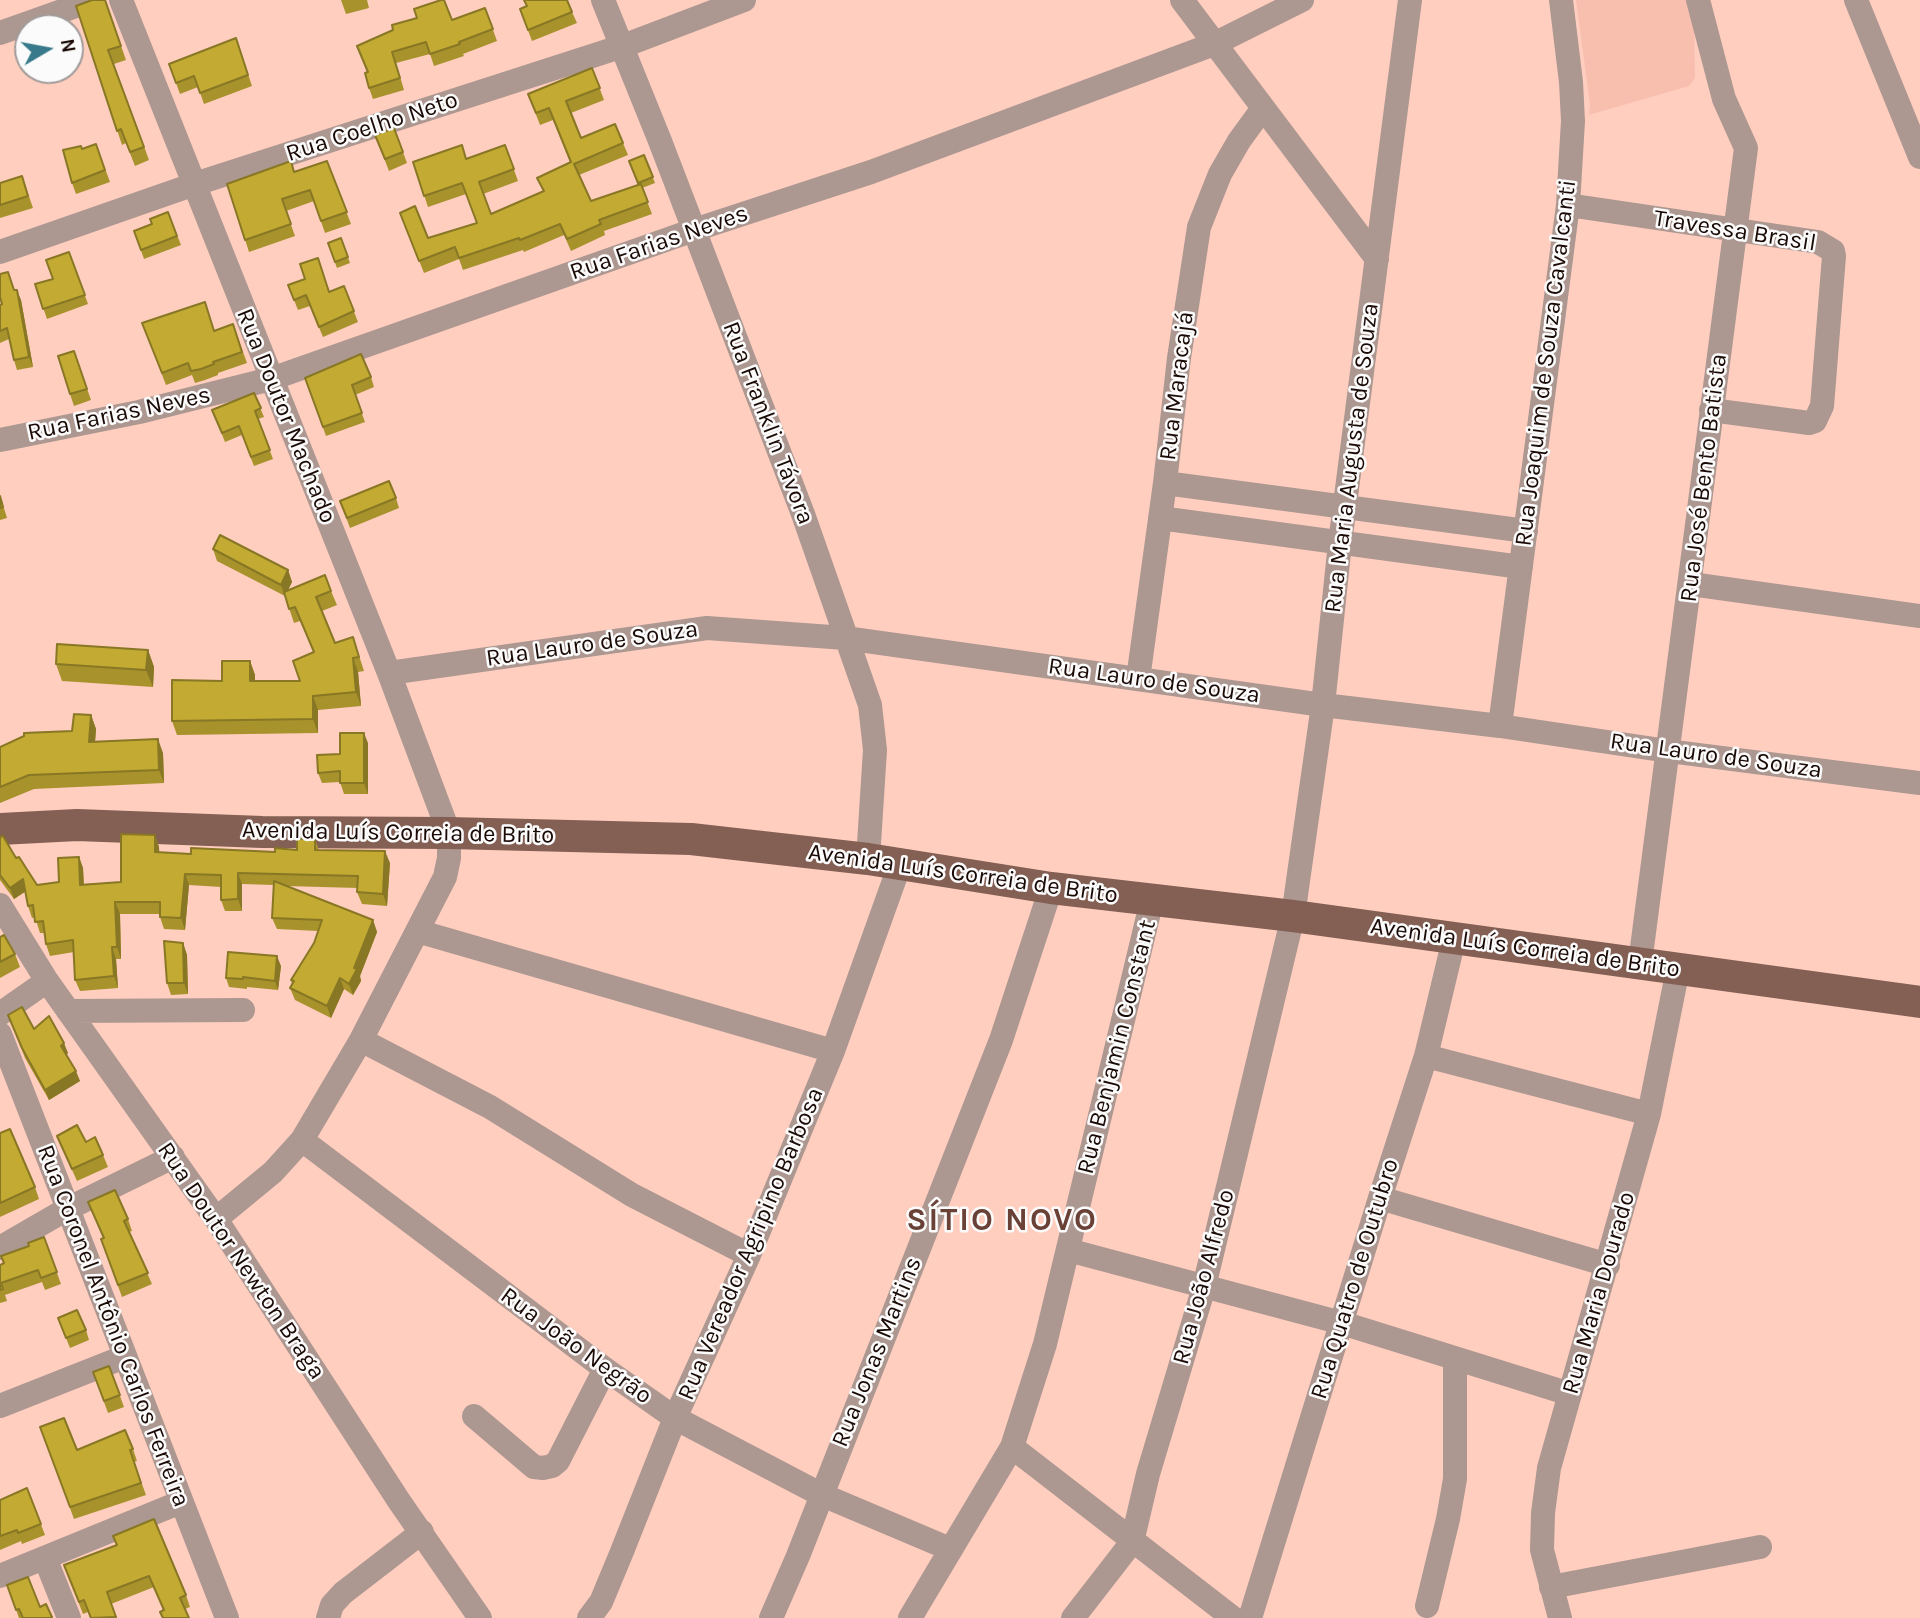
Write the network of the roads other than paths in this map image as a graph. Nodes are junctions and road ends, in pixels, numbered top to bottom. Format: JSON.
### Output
{"nodes":[{"id":1,"x":93,"y":0,"type":"edge"},
{"id":2,"x":121,"y":0,"type":"edge"},
{"id":3,"x":603,"y":0,"type":"edge"},
{"id":4,"x":744,"y":0,"type":"edge"},
{"id":5,"x":1182,"y":0,"type":"edge"},
{"id":6,"x":1302,"y":0,"type":"edge"},
{"id":7,"x":1410,"y":0,"type":"edge"},
{"id":8,"x":1561,"y":0,"type":"edge"},
{"id":9,"x":1698,"y":0,"type":"edge"},
{"id":10,"x":1856,"y":0,"type":"edge"},
{"id":11,"x":0,"y":33,"type":"edge"},
{"id":12,"x":1214,"y":44,"type":"junction"},
{"id":13,"x":623,"y":46,"type":"junction"},
{"id":14,"x":1263,"y":108,"type":"junction"},
{"id":15,"x":1920,"y":157,"type":"edge"},
{"id":16,"x":195,"y":184,"type":"junction"},
{"id":17,"x":1568,"y":205,"type":"junction"},
{"id":18,"x":694,"y":230,"type":"junction"},
{"id":19,"x":1736,"y":230,"type":"junction"},
{"id":20,"x":0,"y":253,"type":"edge"},
{"id":21,"x":1377,"y":259,"type":"junction"},
{"id":22,"x":271,"y":379,"type":"junction"},
{"id":23,"x":1711,"y":410,"type":"junction"},
{"id":24,"x":0,"y":439,"type":"edge"},
{"id":25,"x":1164,"y":484,"type":"junction"},
{"id":26,"x":1345,"y":507,"type":"junction"},
{"id":27,"x":1160,"y":518,"type":"junction"},
{"id":28,"x":1526,"y":531,"type":"junction"},
{"id":29,"x":1340,"y":543,"type":"junction"},
{"id":30,"x":1521,"y":567,"type":"junction"},
{"id":31,"x":1691,"y":584,"type":"junction"},
{"id":32,"x":1920,"y":616,"type":"edge"},
{"id":33,"x":845,"y":638,"type":"junction"},
{"id":34,"x":388,"y":673,"type":"junction"},
{"id":35,"x":1138,"y":679,"type":"junction"},
{"id":36,"x":1323,"y":705,"type":"junction"},
{"id":37,"x":1500,"y":726,"type":"junction"},
{"id":38,"x":1668,"y":751,"type":"junction"},
{"id":39,"x":1920,"y":783,"type":"edge"},
{"id":40,"x":0,"y":829,"type":"edge"},
{"id":41,"x":449,"y":833,"type":"junction"},
{"id":42,"x":868,"y":859,"type":"junction"},
{"id":43,"x":900,"y":864,"type":"junction"},
{"id":44,"x":1051,"y":888,"type":"junction"},
{"id":45,"x":1152,"y":900,"type":"junction"},
{"id":46,"x":0,"y":905,"type":"edge"},
{"id":47,"x":1293,"y":916,"type":"junction"},
{"id":48,"x":417,"y":931,"type":"junction"},
{"id":49,"x":1454,"y":939,"type":"junction"},
{"id":50,"x":1640,"y":963,"type":"junction"},
{"id":51,"x":1678,"y":969,"type":"junction"},
{"id":52,"x":47,"y":981,"type":"junction"},
{"id":53,"x":1920,"y":1002,"type":"edge"},
{"id":54,"x":243,"y":1010,"type":"dead end"},
{"id":55,"x":68,"y":1011,"type":"junction"},
{"id":56,"x":0,"y":1014,"type":"edge"},
{"id":57,"x":0,"y":1034,"type":"edge"},
{"id":58,"x":360,"y":1040,"type":"junction"},
{"id":59,"x":833,"y":1051,"type":"junction"},
{"id":60,"x":1426,"y":1056,"type":"junction"},
{"id":61,"x":1649,"y":1114,"type":"junction"},
{"id":62,"x":302,"y":1140,"type":"junction"},
{"id":63,"x":173,"y":1157,"type":"junction"},
{"id":64,"x":1380,"y":1198,"type":"junction"},
{"id":65,"x":67,"y":1209,"type":"junction"},
{"id":66,"x":216,"y":1219,"type":"junction"},
{"id":67,"x":0,"y":1248,"type":"edge"},
{"id":68,"x":1068,"y":1250,"type":"junction"},
{"id":69,"x":749,"y":1255,"type":"junction"},
{"id":70,"x":1608,"y":1265,"type":"junction"},
{"id":71,"x":1204,"y":1287,"type":"junction"},
{"id":72,"x":1342,"y":1323,"type":"junction"},
{"id":73,"x":124,"y":1357,"type":"junction"},
{"id":74,"x":1455,"y":1358,"type":"junction"},
{"id":75,"x":605,"y":1369,"type":"junction"},
{"id":76,"x":1570,"y":1394,"type":"junction"},
{"id":77,"x":0,"y":1406,"type":"edge"},
{"id":78,"x":474,"y":1416,"type":"dead end"},
{"id":79,"x":675,"y":1418,"type":"junction"},
{"id":80,"x":1012,"y":1447,"type":"junction"},
{"id":81,"x":820,"y":1494,"type":"junction"},
{"id":82,"x":181,"y":1502,"type":"junction"},
{"id":83,"x":422,"y":1532,"type":"junction"},
{"id":84,"x":1132,"y":1542,"type":"junction"},
{"id":85,"x":1760,"y":1547,"type":"dead end"},
{"id":86,"x":950,"y":1549,"type":"junction"},
{"id":87,"x":45,"y":1558,"type":"junction"},
{"id":88,"x":0,"y":1576,"type":"edge"},
{"id":89,"x":1551,"y":1587,"type":"junction"},
{"id":90,"x":1427,"y":1606,"type":"dead end"},
{"id":91,"x":69,"y":1618,"type":"edge"},
{"id":92,"x":227,"y":1618,"type":"edge"},
{"id":93,"x":328,"y":1618,"type":"edge"},
{"id":94,"x":480,"y":1618,"type":"edge"},
{"id":95,"x":589,"y":1618,"type":"edge"},
{"id":96,"x":771,"y":1618,"type":"edge"},
{"id":97,"x":910,"y":1618,"type":"edge"},
{"id":98,"x":1073,"y":1618,"type":"edge"},
{"id":99,"x":1233,"y":1618,"type":"edge"},
{"id":100,"x":1250,"y":1618,"type":"edge"},
{"id":101,"x":1560,"y":1618,"type":"edge"}],
"edges":[{"from":1,"to":11,"type":"street"},
{"from":2,"to":16,"type":"street","name":"Rua Doutor Machado"},
{"from":3,"to":13,"type":"street","name":"Rua Franklin Távora"},
{"from":4,"to":13,"type":"street","name":"Rua Coelho Neto"},
{"from":5,"to":12,"type":"street"},
{"from":6,"to":12,"type":"street","name":"Rua Farias Neves"},
{"from":7,"to":21,"type":"street","name":"Rua Maria Augusta de Souza"},
{"from":8,"to":17,"type":"street","name":"Rua Joaquim de Souza Cavalcanti"},
{"from":9,"to":19,"type":"street","name":"Rua José Bento Batista"},
{"from":10,"to":15,"type":"street"},
{"from":12,"to":14,"type":"street"},
{"from":12,"to":18,"type":"street","name":"Rua Farias Neves"},
{"from":13,"to":16,"type":"street","name":"Rua Coelho Neto"},
{"from":13,"to":18,"type":"street","name":"Rua Franklin Távora"},
{"from":14,"to":21,"type":"street"},
{"from":14,"to":25,"type":"street","name":"Rua Maracajá"},
{"from":16,"to":20,"type":"street","name":"Rua Coelho Neto"},
{"from":16,"to":22,"type":"street","name":"Rua Doutor Machado"},
{"from":17,"to":19,"type":"street","name":"Travessa Brasil"},
{"from":17,"to":28,"type":"street","name":"Rua Joaquim de Souza Cavalcanti"},
{"from":18,"to":22,"type":"street","name":"Rua Farias Neves"},
{"from":18,"to":33,"type":"street","name":"Rua Franklin Távora"},
{"from":19,"to":23,"type":"street","name":"Rua José Bento Batista"},
{"from":19,"to":23,"type":"street","name":"Travessa Brasil"},
{"from":21,"to":26,"type":"street","name":"Rua Maria Augusta de Souza"},
{"from":22,"to":24,"type":"street","name":"Rua Farias Neves"},
{"from":22,"to":34,"type":"street","name":"Rua Doutor Machado"},
{"from":23,"to":31,"type":"street","name":"Rua José Bento Batista"},
{"from":25,"to":26,"type":"street"},
{"from":25,"to":27,"type":"street","name":"Rua Maracajá"},
{"from":26,"to":28,"type":"street"},
{"from":26,"to":29,"type":"street","name":"Rua Maria Augusta de Souza"},
{"from":27,"to":29,"type":"street"},
{"from":27,"to":35,"type":"street","name":"Rua Maracajá"},
{"from":28,"to":30,"type":"street","name":"Rua Joaquim de Souza Cavalcanti"},
{"from":29,"to":30,"type":"street"},
{"from":29,"to":36,"type":"street","name":"Rua Maria Augusta de Souza"},
{"from":30,"to":37,"type":"street","name":"Rua Joaquim de Souza Cavalcanti"},
{"from":31,"to":32,"type":"street"},
{"from":31,"to":38,"type":"street","name":"Rua José Bento Batista"},
{"from":33,"to":34,"type":"street","name":"Rua Lauro de Souza"},
{"from":33,"to":35,"type":"street","name":"Rua Lauro de Souza"},
{"from":33,"to":42,"type":"street","name":"Rua Franklin Távora"},
{"from":34,"to":41,"type":"street","name":"Rua Doutor Machado"},
{"from":35,"to":36,"type":"street","name":"Rua Lauro de Souza"},
{"from":36,"to":37,"type":"street","name":"Rua Lauro de Souza"},
{"from":36,"to":47,"type":"street","name":"Rua Maria Augusta de Souza"},
{"from":37,"to":38,"type":"street","name":"Rua Lauro de Souza"},
{"from":38,"to":39,"type":"street","name":"Rua Lauro de Souza"},
{"from":38,"to":50,"type":"street","name":"Rua José Bento Batista"},
{"from":40,"to":41,"type":"main road","name":"Avenida Luís Correia de Brito"},
{"from":41,"to":42,"type":"main road","name":"Avenida Luís Correia de Brito"},
{"from":41,"to":48,"type":"street"},
{"from":42,"to":43,"type":"main road","name":"Avenida Luís Correia de Brito"},
{"from":43,"to":44,"type":"main road","name":"Avenida Luís Correia de Brito"},
{"from":43,"to":59,"type":"street","name":"Rua Vereador Agripino Barbosa"},
{"from":44,"to":45,"type":"main road","name":"Avenida Luís Correia de Brito"},
{"from":44,"to":81,"type":"street","name":"Rua Jonas Martins"},
{"from":45,"to":47,"type":"main road","name":"Avenida Luís Correia de Brito"},
{"from":45,"to":68,"type":"street","name":"Rua Benjamin Constant"},
{"from":46,"to":52,"type":"street","name":"Rua Doutor Newton Braga"},
{"from":47,"to":49,"type":"main road","name":"Avenida Luís Correia de Brito"},
{"from":47,"to":71,"type":"street","name":"Rua João Alfredo"},
{"from":48,"to":58,"type":"street"},
{"from":48,"to":59,"type":"street"},
{"from":49,"to":50,"type":"main road","name":"Avenida Luís Correia de Brito"},
{"from":49,"to":60,"type":"street","name":"Rua Quatro de Outubro"},
{"from":50,"to":51,"type":"main road","name":"Avenida Luís Correia de Brito"},
{"from":51,"to":53,"type":"main road","name":"Avenida Luís Correia de Brito"},
{"from":51,"to":61,"type":"street","name":"Rua Maria Dourado"},
{"from":52,"to":55,"type":"street","name":"Rua Doutor Newton Braga"},
{"from":52,"to":56,"type":"street"},
{"from":54,"to":55,"type":"street"},
{"from":55,"to":63,"type":"street","name":"Rua Doutor Newton Braga"},
{"from":57,"to":65,"type":"street","name":"Rua Coronel Antônio Carlos Ferreira"},
{"from":58,"to":62,"type":"street"},
{"from":58,"to":69,"type":"street"},
{"from":59,"to":69,"type":"street","name":"Rua Vereador Agripino Barbosa"},
{"from":60,"to":61,"type":"street"},
{"from":60,"to":64,"type":"street","name":"Rua Quatro de Outubro"},
{"from":61,"to":70,"type":"street","name":"Rua Maria Dourado"},
{"from":62,"to":66,"type":"street"},
{"from":62,"to":75,"type":"street","name":"Rua João Negrão"},
{"from":63,"to":65,"type":"street"},
{"from":63,"to":66,"type":"street","name":"Rua Doutor Newton Braga"},
{"from":64,"to":70,"type":"street"},
{"from":64,"to":72,"type":"street","name":"Rua Quatro de Outubro"},
{"from":65,"to":67,"type":"street"},
{"from":65,"to":73,"type":"street","name":"Rua Coronel Antônio Carlos Ferreira"},
{"from":66,"to":83,"type":"street","name":"Rua Doutor Newton Braga"},
{"from":68,"to":71,"type":"street"},
{"from":68,"to":80,"type":"street","name":"Rua Benjamin Constant"},
{"from":69,"to":79,"type":"street","name":"Rua Vereador Agripino Barbosa"},
{"from":70,"to":76,"type":"street","name":"Rua Maria Dourado"},
{"from":71,"to":72,"type":"street"},
{"from":71,"to":84,"type":"street","name":"Rua João Alfredo"},
{"from":72,"to":74,"type":"street"},
{"from":72,"to":100,"type":"street","name":"Rua Quatro de Outubro"},
{"from":73,"to":77,"type":"street"},
{"from":73,"to":82,"type":"street","name":"Rua Coronel Antônio Carlos Ferreira"},
{"from":74,"to":76,"type":"street"},
{"from":74,"to":90,"type":"street"},
{"from":75,"to":78,"type":"street"},
{"from":75,"to":79,"type":"street","name":"Rua João Negrão"},
{"from":76,"to":89,"type":"street","name":"Rua Maria Dourado"},
{"from":79,"to":81,"type":"street","name":"Rua João Negrão"},
{"from":79,"to":95,"type":"street","name":"Rua Vereador Agripino Barbosa"},
{"from":80,"to":84,"type":"street"},
{"from":80,"to":86,"type":"street","name":"Rua Benjamin Constant"},
{"from":81,"to":86,"type":"street","name":"Rua João Negrão"},
{"from":81,"to":96,"type":"street","name":"Rua Jonas Martins"},
{"from":82,"to":87,"type":"street"},
{"from":82,"to":92,"type":"street","name":"Rua Coronel Antônio Carlos Ferreira"},
{"from":83,"to":93,"type":"street"},
{"from":83,"to":94,"type":"street","name":"Rua Doutor Newton Braga"},
{"from":84,"to":98,"type":"street","name":"Rua João Alfredo"},
{"from":84,"to":99,"type":"street"},
{"from":85,"to":89,"type":"street"},
{"from":86,"to":97,"type":"street","name":"Rua Benjamin Constant"},
{"from":87,"to":88,"type":"street"},
{"from":87,"to":91,"type":"street"},
{"from":89,"to":101,"type":"street","name":"Rua Maria Dourado"}]}
